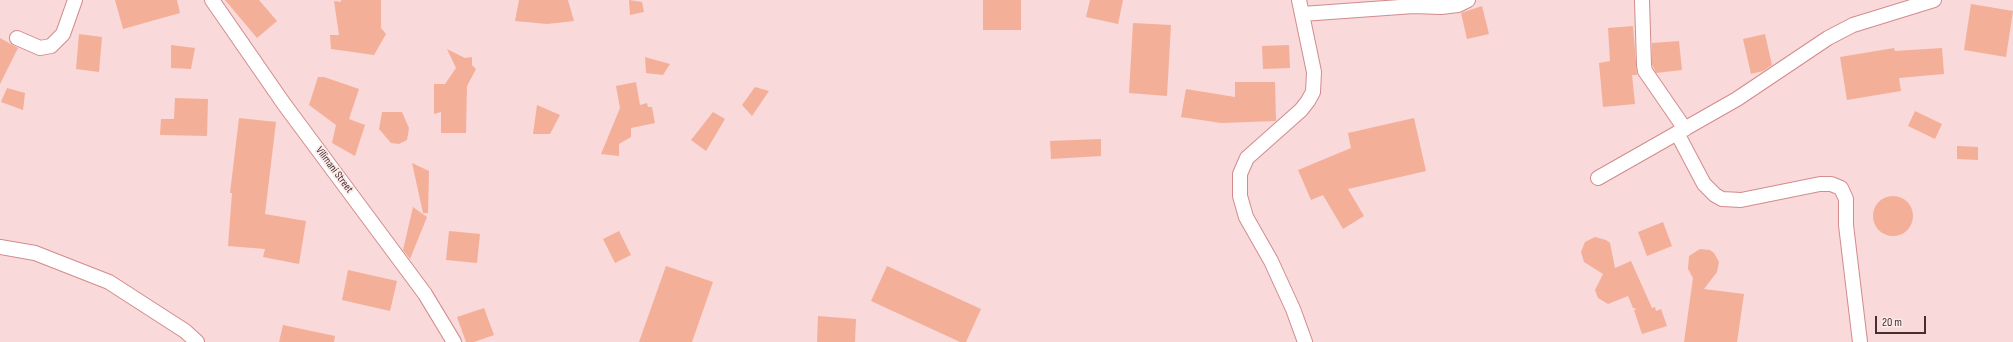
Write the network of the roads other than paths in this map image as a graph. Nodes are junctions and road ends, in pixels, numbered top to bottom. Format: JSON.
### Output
{"nodes":[{"id":1,"x":75,"y":0,"type":"edge"},
{"id":2,"x":212,"y":0,"type":"edge"},
{"id":3,"x":1299,"y":0,"type":"edge"},
{"id":4,"x":1468,"y":0,"type":"edge"},
{"id":5,"x":1642,"y":0,"type":"edge"},
{"id":6,"x":1934,"y":0,"type":"edge"},
{"id":7,"x":1302,"y":14,"type":"junction"},
{"id":8,"x":17,"y":38,"type":"dead end"},
{"id":9,"x":1681,"y":131,"type":"junction"},
{"id":10,"x":1598,"y":178,"type":"dead end"},
{"id":11,"x":0,"y":247,"type":"edge"},
{"id":12,"x":198,"y":342,"type":"edge"},
{"id":13,"x":454,"y":342,"type":"edge"},
{"id":14,"x":1305,"y":342,"type":"edge"},
{"id":15,"x":1860,"y":342,"type":"edge"}],
"edges":[{"from":1,"to":8,"type":"street"},
{"from":2,"to":13,"type":"street","name":"Vilimani Street"},
{"from":3,"to":7,"type":"street"},
{"from":4,"to":7,"type":"street"},
{"from":5,"to":9,"type":"street"},
{"from":6,"to":9,"type":"street"},
{"from":7,"to":14,"type":"street"},
{"from":9,"to":10,"type":"street"},
{"from":9,"to":15,"type":"street"},
{"from":11,"to":12,"type":"street"}]}
